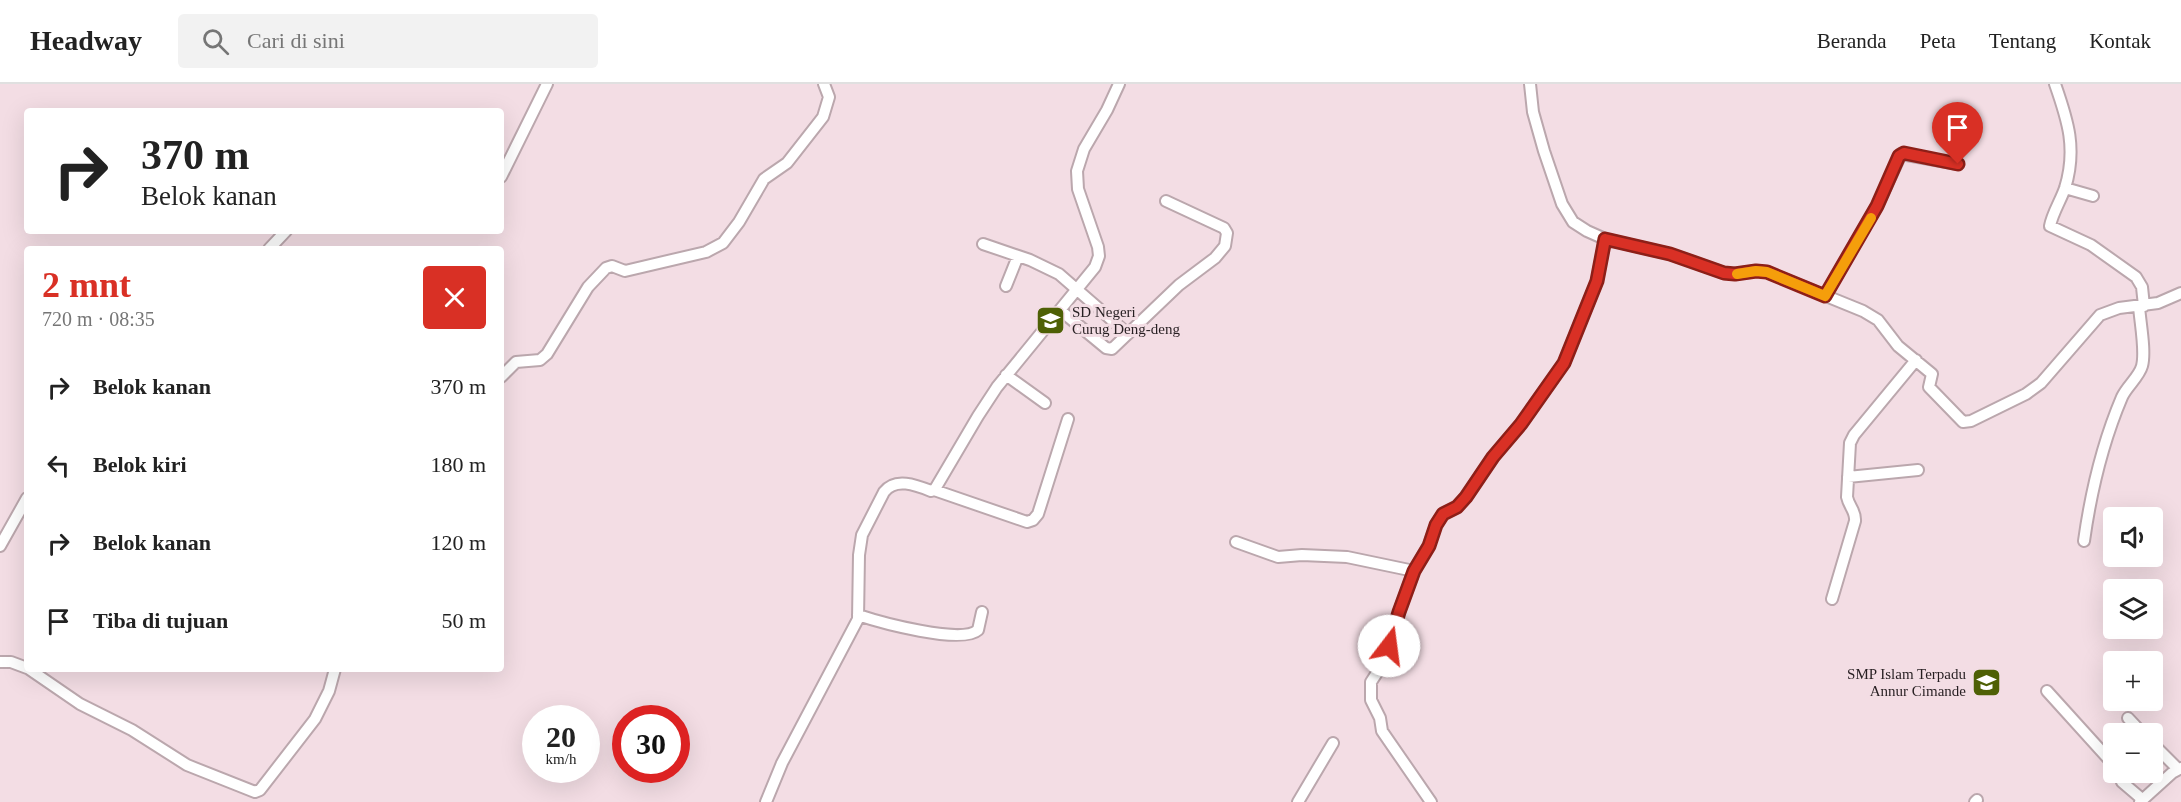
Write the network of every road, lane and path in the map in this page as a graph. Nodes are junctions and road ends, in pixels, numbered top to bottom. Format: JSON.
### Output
{"nodes":[{"id":1,"x":547,"y":84,"type":"edge"},
{"id":2,"x":824,"y":84,"type":"edge"},
{"id":3,"x":1119,"y":84,"type":"edge"},
{"id":4,"x":1530,"y":84,"type":"edge"},
{"id":5,"x":2055,"y":84,"type":"edge"},
{"id":6,"x":1958,"y":164,"type":"dead end"},
{"id":7,"x":504,"y":171,"type":"edge"},
{"id":8,"x":2065,"y":188,"type":"junction"},
{"id":9,"x":2093,"y":196,"type":"dead end"},
{"id":10,"x":1166,"y":201,"type":"dead end"},
{"id":11,"x":283,"y":234,"type":"edge"},
{"id":12,"x":1605,"y":239,"type":"junction"},
{"id":13,"x":983,"y":244,"type":"dead end"},
{"id":14,"x":272,"y":246,"type":"edge"},
{"id":15,"x":1018,"y":256,"type":"junction"},
{"id":16,"x":1006,"y":286,"type":"dead end"},
{"id":17,"x":1077,"y":291,"type":"junction"},
{"id":18,"x":2181,"y":293,"type":"edge"},
{"id":19,"x":1825,"y":296,"type":"junction"},
{"id":20,"x":2142,"y":306,"type":"junction"},
{"id":21,"x":1060,"y":310,"type":"junction"},
{"id":22,"x":1128,"y":334,"type":"junction"},
{"id":23,"x":1916,"y":360,"type":"junction"},
{"id":24,"x":504,"y":374,"type":"edge"},
{"id":25,"x":1006,"y":375,"type":"junction"},
{"id":26,"x":1045,"y":403,"type":"dead end"},
{"id":27,"x":1068,"y":419,"type":"dead end"},
{"id":28,"x":1918,"y":470,"type":"dead end"},
{"id":29,"x":1848,"y":477,"type":"junction"},
{"id":30,"x":934,"y":490,"type":"junction"},
{"id":31,"x":24,"y":503,"type":"edge"},
{"id":32,"x":2084,"y":541,"type":"dead end"},
{"id":33,"x":1236,"y":542,"type":"dead end"},
{"id":34,"x":0,"y":546,"type":"edge"},
{"id":35,"x":1414,"y":571,"type":"junction"},
{"id":36,"x":1832,"y":599,"type":"dead end"},
{"id":37,"x":982,"y":612,"type":"dead end"},
{"id":38,"x":858,"y":615,"type":"junction"},
{"id":39,"x":0,"y":662,"type":"edge"},
{"id":40,"x":24,"y":667,"type":"edge"},
{"id":41,"x":34,"y":672,"type":"edge"},
{"id":42,"x":334,"y":672,"type":"edge"},
{"id":43,"x":2047,"y":692,"type":"dead end"},
{"id":44,"x":2128,"y":718,"type":"dead end"},
{"id":45,"x":2133,"y":723,"type":"edge"},
{"id":46,"x":1333,"y":743,"type":"dead end"},
{"id":47,"x":2103,"y":753,"type":"edge"},
{"id":48,"x":2163,"y":754,"type":"edge"},
{"id":49,"x":2179,"y":769,"type":"edge"},
{"id":50,"x":2123,"y":783,"type":"edge"},
{"id":51,"x":2141,"y":801,"type":"edge"},
{"id":52,"x":766,"y":802,"type":"edge"},
{"id":53,"x":1298,"y":802,"type":"edge"},
{"id":54,"x":1431,"y":802,"type":"edge"}],
"edges":[{"from":1,"to":7,"type":"street"},
{"from":2,"to":24,"type":"street"},
{"from":3,"to":17,"type":"street"},
{"from":4,"to":12,"type":"street"},
{"from":5,"to":8,"type":"street"},
{"from":6,"to":19,"type":"street"},
{"from":8,"to":9,"type":"street"},
{"from":8,"to":20,"type":"street"},
{"from":10,"to":22,"type":"street"},
{"from":11,"to":14,"type":"street"},
{"from":12,"to":19,"type":"street"},
{"from":12,"to":35,"type":"street"},
{"from":13,"to":15,"type":"street"},
{"from":15,"to":16,"type":"street"},
{"from":15,"to":17,"type":"street"},
{"from":17,"to":21,"type":"street"},
{"from":17,"to":22,"type":"street"},
{"from":18,"to":20,"type":"street"},
{"from":19,"to":23,"type":"street"},
{"from":20,"to":23,"type":"street"},
{"from":20,"to":32,"type":"street"},
{"from":21,"to":22,"type":"street"},
{"from":21,"to":25,"type":"street"},
{"from":23,"to":29,"type":"street"},
{"from":25,"to":26,"type":"street"},
{"from":25,"to":30,"type":"street"},
{"from":27,"to":30,"type":"street"},
{"from":28,"to":29,"type":"street"},
{"from":29,"to":36,"type":"street"},
{"from":30,"to":38,"type":"street"},
{"from":31,"to":34,"type":"street"},
{"from":33,"to":35,"type":"street"},
{"from":35,"to":54,"type":"street"},
{"from":37,"to":38,"type":"street"},
{"from":38,"to":52,"type":"street"},
{"from":39,"to":40,"type":"street"},
{"from":41,"to":42,"type":"street"},
{"from":43,"to":47,"type":"street"},
{"from":44,"to":45,"type":"street"},
{"from":46,"to":53,"type":"street"},
{"from":48,"to":49,"type":"street"},
{"from":49,"to":51,"type":"street"},
{"from":50,"to":51,"type":"street"}]}
